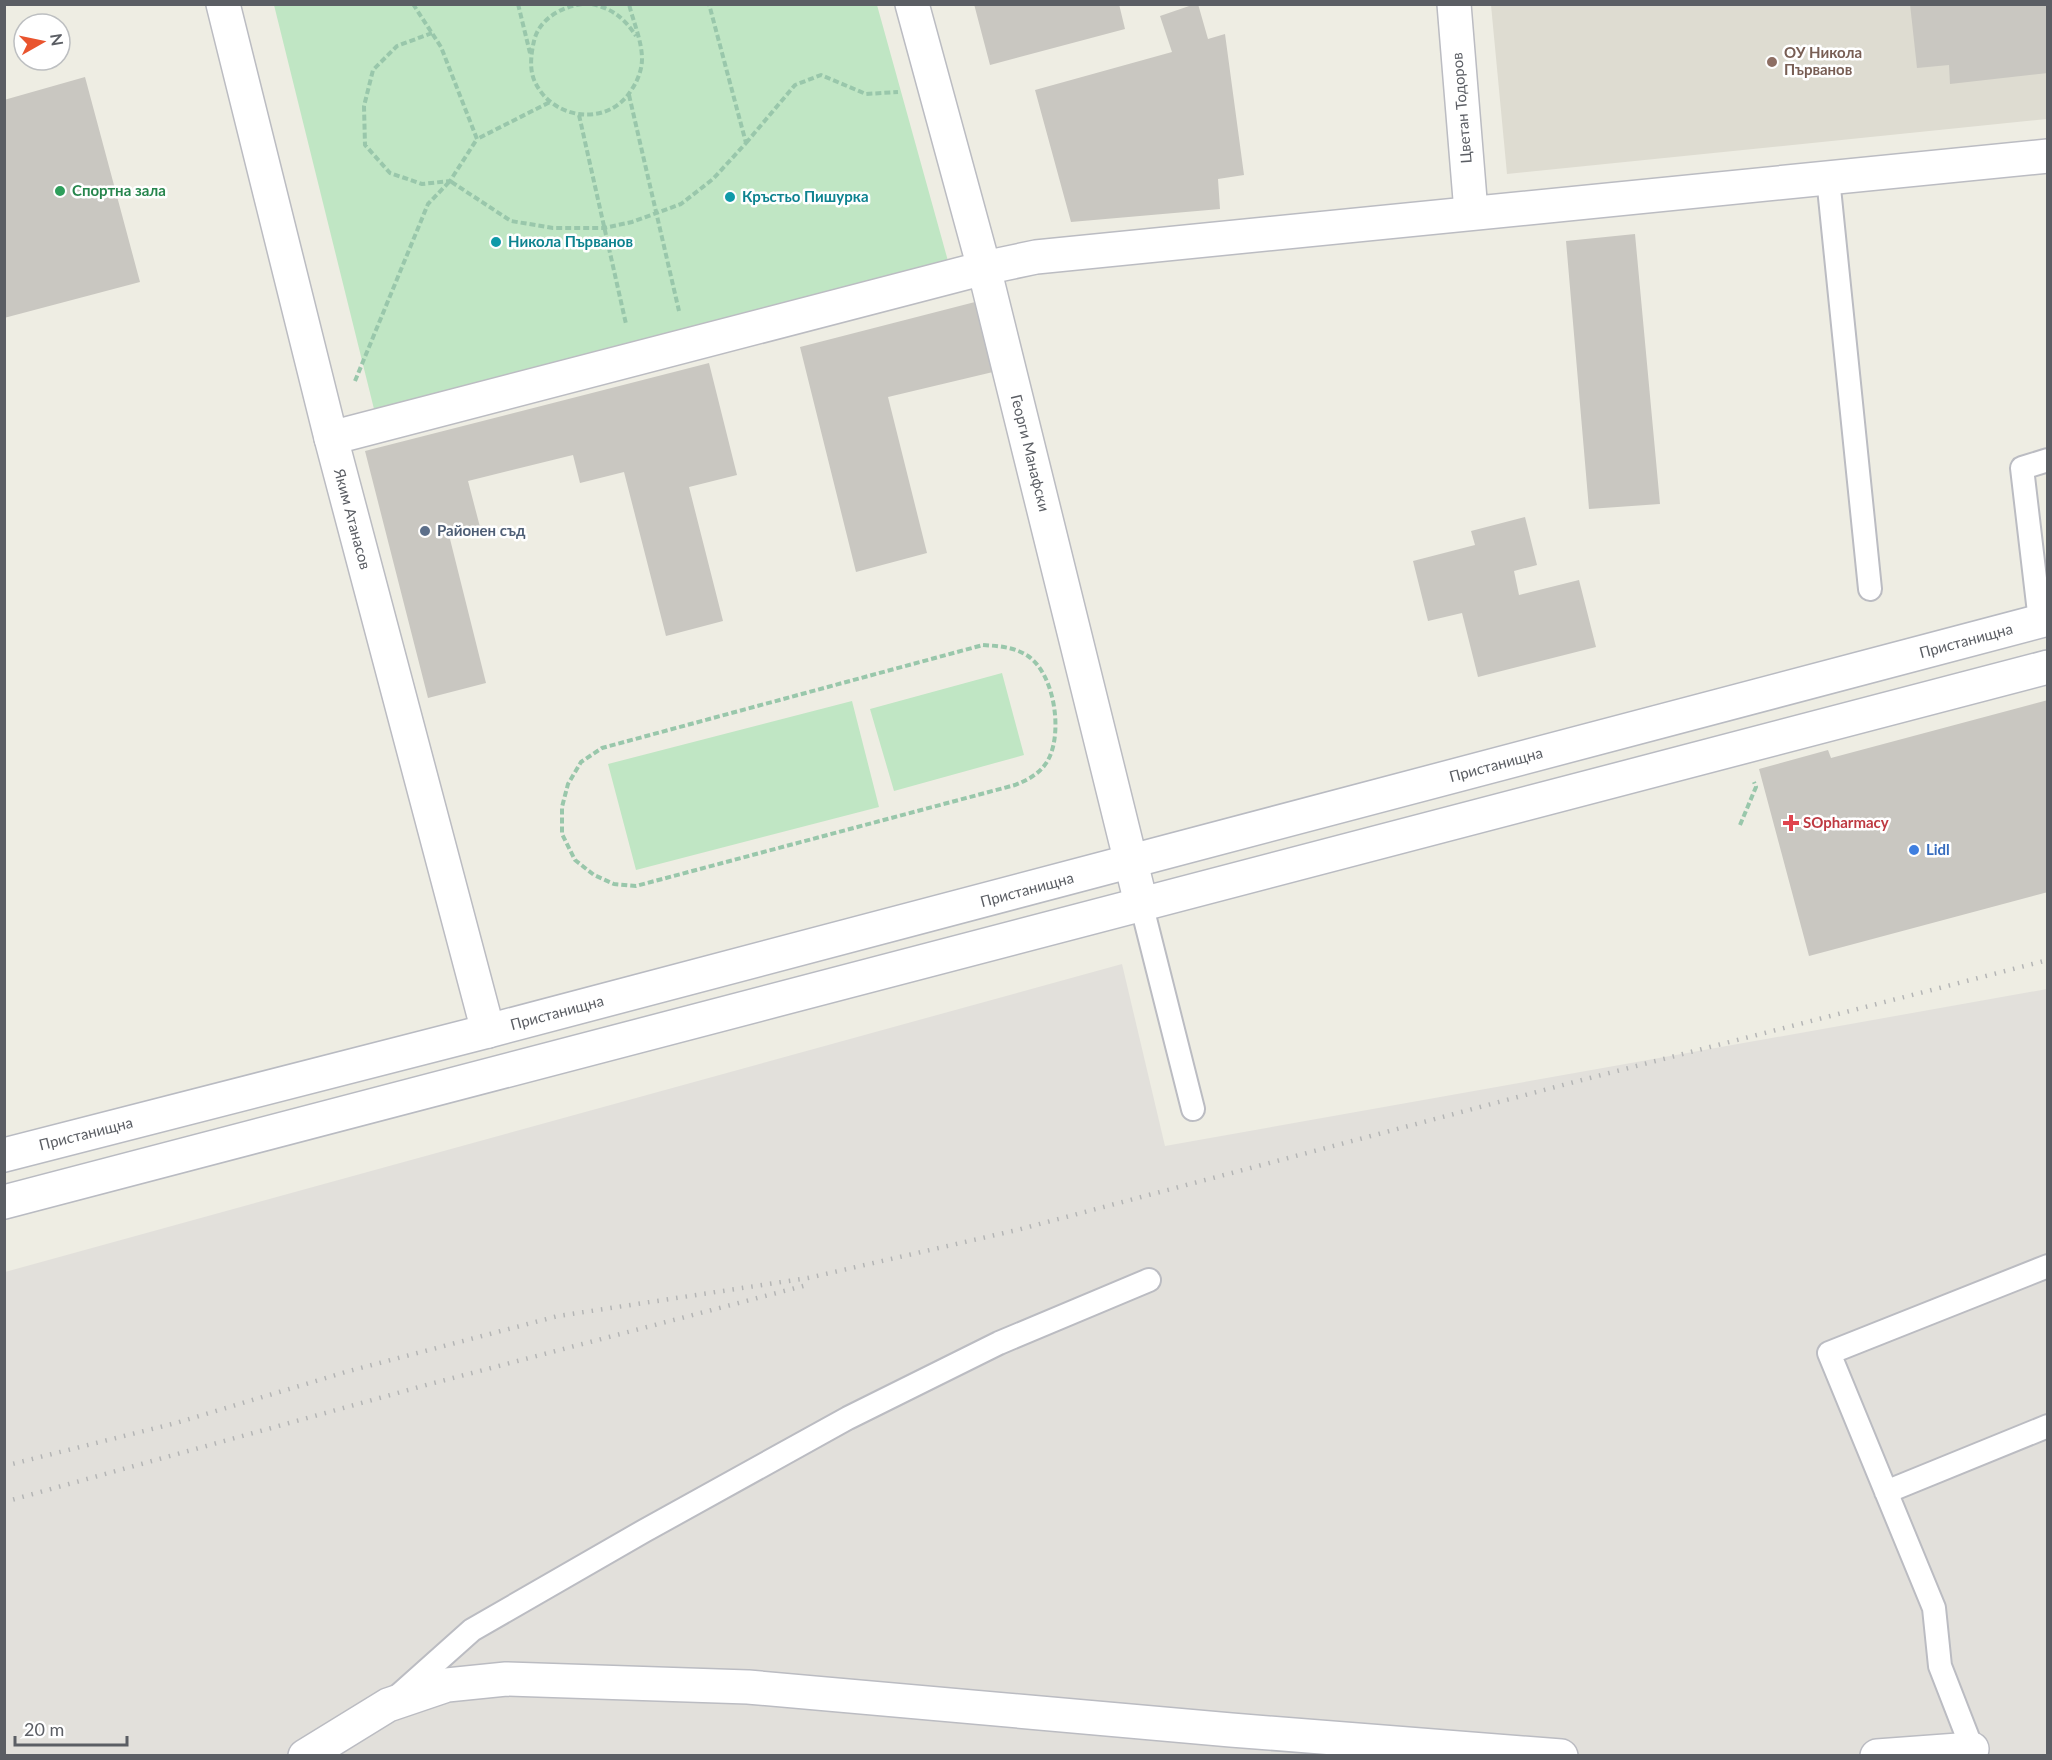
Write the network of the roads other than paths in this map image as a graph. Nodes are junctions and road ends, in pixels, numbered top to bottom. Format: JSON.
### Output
{"nodes":[{"id":1,"x":224,"y":4,"type":"edge"},
{"id":2,"x":912,"y":4,"type":"edge"},
{"id":3,"x":1454,"y":4,"type":"edge"},
{"id":4,"x":2048,"y":156,"type":"edge"},
{"id":5,"x":1828,"y":178,"type":"junction"},
{"id":6,"x":1471,"y":212,"type":"junction"},
{"id":7,"x":984,"y":268,"type":"junction"},
{"id":8,"x":331,"y":438,"type":"junction"},
{"id":9,"x":2048,"y":460,"type":"edge"},
{"id":10,"x":1870,"y":589,"type":"dead end"},
{"id":11,"x":2044,"y":620,"type":"edge"},
{"id":12,"x":2048,"y":667,"type":"edge"},
{"id":13,"x":1131,"y":862,"type":"junction"},
{"id":14,"x":1141,"y":903,"type":"junction"},
{"id":15,"x":488,"y":1032,"type":"junction"},
{"id":16,"x":1193,"y":1109,"type":"dead end"},
{"id":17,"x":4,"y":1155,"type":"edge"},
{"id":18,"x":4,"y":1202,"type":"edge"},
{"id":19,"x":2048,"y":1266,"type":"edge"},
{"id":20,"x":1149,"y":1280,"type":"dead end"},
{"id":21,"x":2048,"y":1426,"type":"edge"},
{"id":22,"x":1886,"y":1492,"type":"junction"},
{"id":23,"x":388,"y":1705,"type":"junction"},
{"id":24,"x":1973,"y":1752,"type":"edge"},
{"id":25,"x":1518,"y":1754,"type":"edge"},
{"id":26,"x":305,"y":1755,"type":"edge"},
{"id":27,"x":1561,"y":1755,"type":"edge"},
{"id":28,"x":1876,"y":1755,"type":"edge"}],
"edges":[{"from":1,"to":8,"type":"street","name":"Яким Атанасов"},
{"from":2,"to":7,"type":"street","name":"Георги Манафски"},
{"from":3,"to":6,"type":"street","name":"Цветан Тодоров"},
{"from":4,"to":5,"type":"street"},
{"from":5,"to":6,"type":"street"},
{"from":5,"to":10,"type":"lane"},
{"from":6,"to":7,"type":"street"},
{"from":7,"to":8,"type":"street"},
{"from":7,"to":13,"type":"street","name":"Георги Манафски"},
{"from":8,"to":15,"type":"street","name":"Яким Атанасов"},
{"from":9,"to":11,"type":"lane"},
{"from":11,"to":13,"type":"street","name":"Пристанищна"},
{"from":12,"to":14,"type":"street"},
{"from":13,"to":14,"type":"street","name":"Георги Манафски"},
{"from":13,"to":15,"type":"street","name":"Пристанищна"},
{"from":14,"to":16,"type":"lane"},
{"from":14,"to":18,"type":"street"},
{"from":15,"to":17,"type":"street","name":"Пристанищна"},
{"from":19,"to":22,"type":"lane"},
{"from":20,"to":23,"type":"lane"},
{"from":21,"to":22,"type":"lane"},
{"from":22,"to":24,"type":"lane"},
{"from":23,"to":25,"type":"street"},
{"from":23,"to":26,"type":"street"},
{"from":24,"to":28,"type":"street"},
{"from":25,"to":27,"type":"street"}]}
